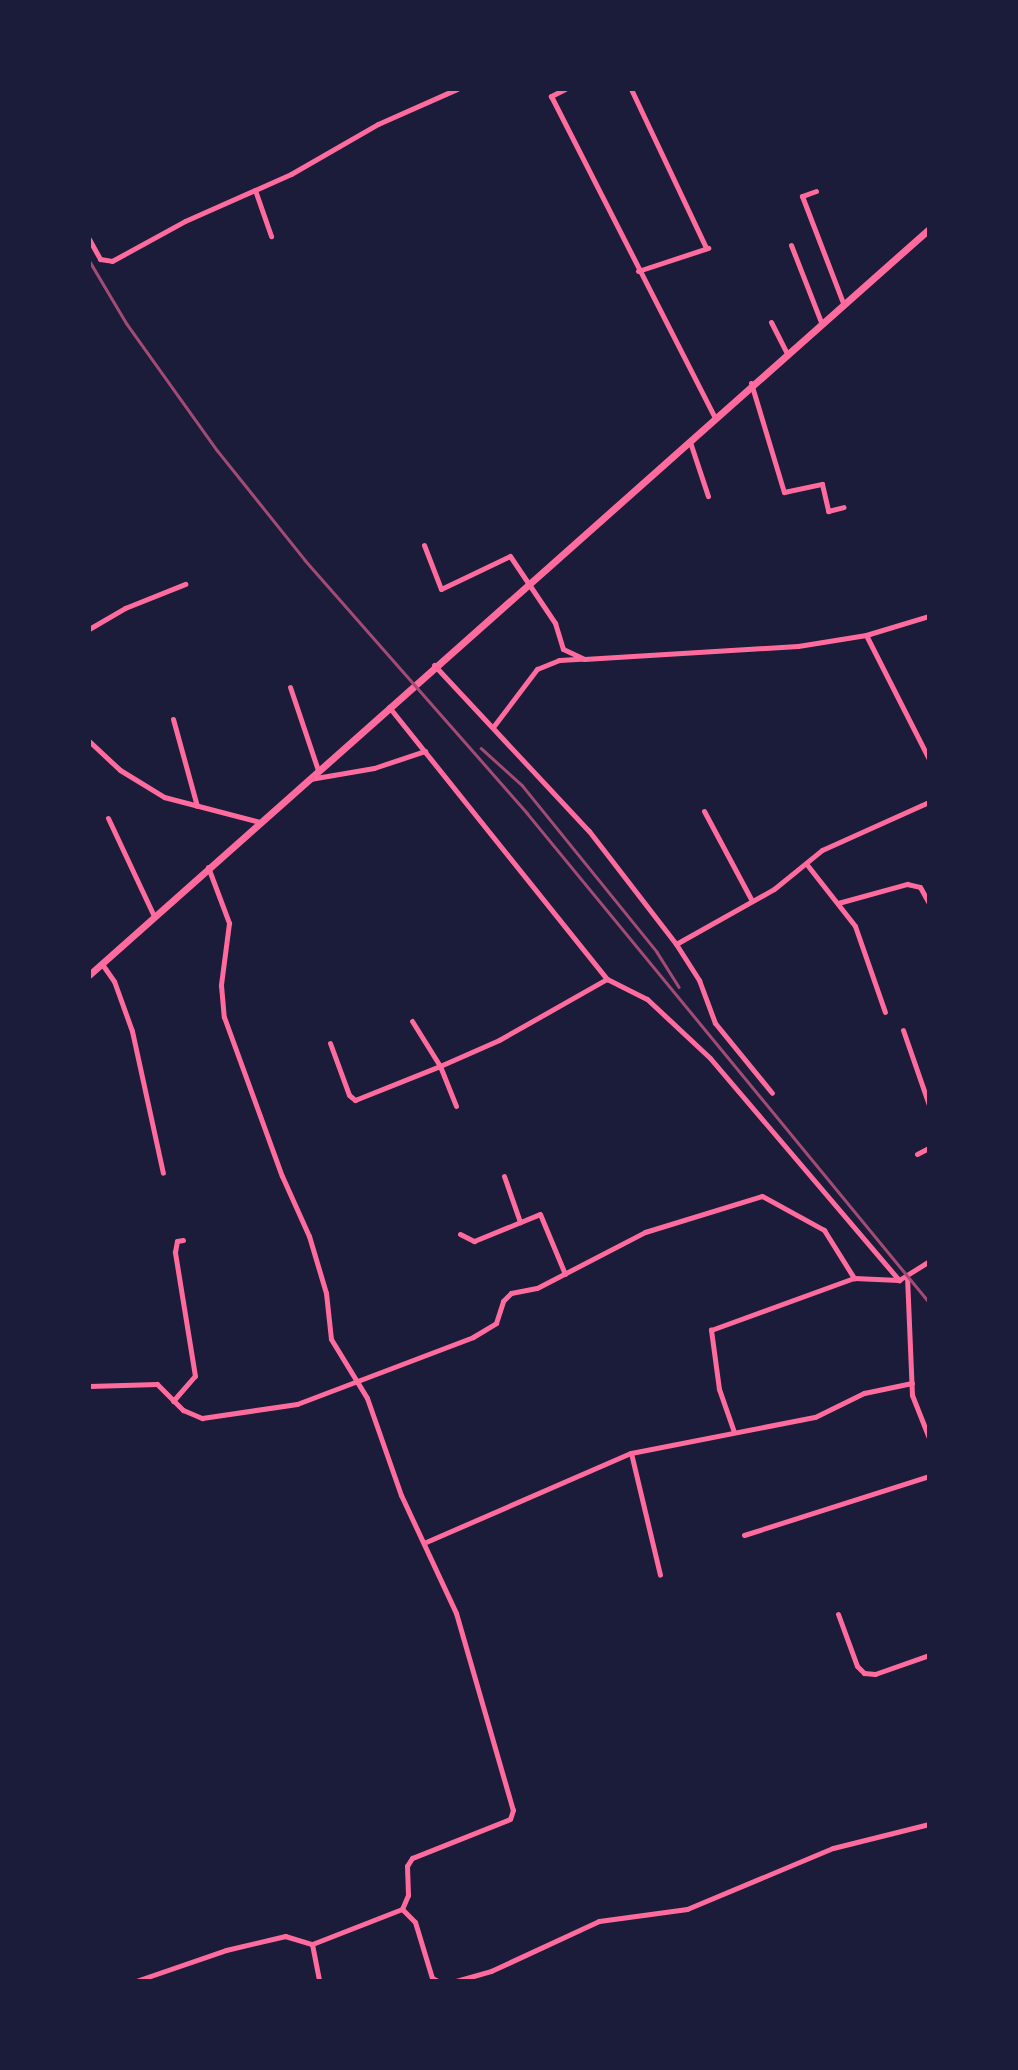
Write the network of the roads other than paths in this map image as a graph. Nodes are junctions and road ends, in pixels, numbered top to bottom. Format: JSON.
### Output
{"nodes":[{"id":1,"x":457,"y":89,"type":"edge"},
{"id":2,"x":565,"y":89,"type":"edge"},
{"id":3,"x":631,"y":89,"type":"edge"},
{"id":4,"x":255,"y":190,"type":"junction"},
{"id":5,"x":816,"y":191,"type":"dead end"},
{"id":6,"x":929,"y":229,"type":"edge"},
{"id":7,"x":271,"y":236,"type":"dead end"},
{"id":8,"x":89,"y":239,"type":"edge"},
{"id":9,"x":792,"y":245,"type":"dead end"},
{"id":10,"x":638,"y":271,"type":"junction"},
{"id":11,"x":843,"y":303,"type":"junction"},
{"id":12,"x":771,"y":322,"type":"dead end"},
{"id":13,"x":821,"y":322,"type":"junction"},
{"id":14,"x":786,"y":352,"type":"junction"},
{"id":15,"x":751,"y":383,"type":"junction"},
{"id":16,"x":714,"y":416,"type":"junction"},
{"id":17,"x":689,"y":438,"type":"junction"},
{"id":18,"x":708,"y":496,"type":"dead end"},
{"id":19,"x":844,"y":507,"type":"dead end"},
{"id":20,"x":424,"y":545,"type":"dead end"},
{"id":21,"x":186,"y":584,"type":"dead end"},
{"id":22,"x":527,"y":584,"type":"junction"},
{"id":23,"x":929,"y":616,"type":"edge"},
{"id":24,"x":89,"y":629,"type":"edge"},
{"id":25,"x":866,"y":635,"type":"junction"},
{"id":26,"x":584,"y":659,"type":"junction"},
{"id":27,"x":435,"y":665,"type":"junction"},
{"id":28,"x":290,"y":687,"type":"dead end"},
{"id":29,"x":389,"y":708,"type":"junction"},
{"id":30,"x":173,"y":719,"type":"dead end"},
{"id":31,"x":493,"y":727,"type":"junction"},
{"id":32,"x":89,"y":741,"type":"edge"},
{"id":33,"x":425,"y":751,"type":"junction"},
{"id":34,"x":929,"y":759,"type":"edge"},
{"id":35,"x":318,"y":770,"type":"junction"},
{"id":36,"x":307,"y":779,"type":"junction"},
{"id":37,"x":929,"y":802,"type":"edge"},
{"id":38,"x":197,"y":806,"type":"junction"},
{"id":39,"x":704,"y":811,"type":"dead end"},
{"id":40,"x":108,"y":818,"type":"dead end"},
{"id":41,"x":260,"y":822,"type":"junction"},
{"id":42,"x":808,"y":866,"type":"junction"},
{"id":43,"x":208,"y":867,"type":"junction"},
{"id":44,"x":752,"y":901,"type":"junction"},
{"id":45,"x":838,"y":903,"type":"junction"},
{"id":46,"x":929,"y":903,"type":"edge"},
{"id":47,"x":154,"y":916,"type":"junction"},
{"id":48,"x":676,"y":944,"type":"junction"},
{"id":49,"x":102,"y":964,"type":"junction"},
{"id":50,"x":89,"y":975,"type":"edge"},
{"id":51,"x":607,"y":979,"type":"junction"},
{"id":52,"x":885,"y":1012,"type":"dead end"},
{"id":53,"x":412,"y":1021,"type":"dead end"},
{"id":54,"x":903,"y":1030,"type":"dead end"},
{"id":55,"x":330,"y":1043,"type":"dead end"},
{"id":56,"x":440,"y":1066,"type":"junction"},
{"id":57,"x":772,"y":1093,"type":"dead end"},
{"id":58,"x":929,"y":1105,"type":"edge"},
{"id":59,"x":456,"y":1106,"type":"dead end"},
{"id":60,"x":929,"y":1148,"type":"edge"},
{"id":61,"x":917,"y":1154,"type":"dead end"},
{"id":62,"x":163,"y":1173,"type":"dead end"},
{"id":63,"x":504,"y":1176,"type":"dead end"},
{"id":64,"x":520,"y":1222,"type":"junction"},
{"id":65,"x":460,"y":1234,"type":"dead end"},
{"id":66,"x":183,"y":1240,"type":"dead end"},
{"id":67,"x":929,"y":1261,"type":"edge"},
{"id":68,"x":565,"y":1274,"type":"junction"},
{"id":69,"x":907,"y":1276,"type":"junction"},
{"id":70,"x":854,"y":1278,"type":"junction"},
{"id":71,"x":899,"y":1280,"type":"junction"},
{"id":72,"x":357,"y":1381,"type":"junction"},
{"id":73,"x":912,"y":1383,"type":"junction"},
{"id":74,"x":89,"y":1386,"type":"edge"},
{"id":75,"x":173,"y":1401,"type":"junction"},
{"id":76,"x":734,"y":1432,"type":"junction"},
{"id":77,"x":929,"y":1438,"type":"edge"},
{"id":78,"x":631,"y":1453,"type":"junction"},
{"id":79,"x":929,"y":1476,"type":"edge"},
{"id":80,"x":744,"y":1535,"type":"dead end"},
{"id":81,"x":426,"y":1542,"type":"junction"},
{"id":82,"x":660,"y":1575,"type":"dead end"},
{"id":83,"x":838,"y":1614,"type":"dead end"},
{"id":84,"x":929,"y":1656,"type":"edge"},
{"id":85,"x":929,"y":1824,"type":"edge"},
{"id":86,"x":402,"y":1909,"type":"junction"},
{"id":87,"x":312,"y":1944,"type":"junction"},
{"id":88,"x":136,"y":1981,"type":"edge"},
{"id":89,"x":319,"y":1981,"type":"edge"},
{"id":90,"x":438,"y":1981,"type":"edge"},
{"id":91,"x":456,"y":1981,"type":"edge"}],
"edges":[{"from":1,"to":4,"type":"street"},
{"from":2,"to":10,"type":"street"},
{"from":3,"to":10,"type":"street"},
{"from":4,"to":7,"type":"street"},
{"from":4,"to":8,"type":"street"},
{"from":5,"to":11,"type":"street"},
{"from":6,"to":11,"type":"main road"},
{"from":9,"to":13,"type":"street"},
{"from":10,"to":16,"type":"street"},
{"from":11,"to":13,"type":"main road"},
{"from":12,"to":14,"type":"street"},
{"from":13,"to":14,"type":"main road"},
{"from":14,"to":15,"type":"main road"},
{"from":15,"to":16,"type":"main road"},
{"from":15,"to":19,"type":"street"},
{"from":16,"to":17,"type":"main road"},
{"from":17,"to":18,"type":"street"},
{"from":17,"to":22,"type":"main road"},
{"from":20,"to":22,"type":"street"},
{"from":21,"to":24,"type":"street"},
{"from":22,"to":26,"type":"street"},
{"from":22,"to":27,"type":"main road"},
{"from":23,"to":25,"type":"street"},
{"from":25,"to":26,"type":"street"},
{"from":25,"to":34,"type":"street"},
{"from":26,"to":31,"type":"street"},
{"from":27,"to":29,"type":"main road"},
{"from":27,"to":31,"type":"street"},
{"from":28,"to":35,"type":"street"},
{"from":29,"to":33,"type":"street"},
{"from":29,"to":35,"type":"main road"},
{"from":30,"to":38,"type":"street"},
{"from":31,"to":48,"type":"street"},
{"from":32,"to":38,"type":"street"},
{"from":33,"to":36,"type":"street"},
{"from":33,"to":51,"type":"street"},
{"from":35,"to":36,"type":"main road"},
{"from":36,"to":41,"type":"main road"},
{"from":37,"to":42,"type":"street"},
{"from":38,"to":41,"type":"street"},
{"from":39,"to":44,"type":"street"},
{"from":40,"to":47,"type":"street"},
{"from":41,"to":43,"type":"main road"},
{"from":42,"to":44,"type":"street"},
{"from":42,"to":45,"type":"street"},
{"from":43,"to":47,"type":"main road"},
{"from":43,"to":72,"type":"street"},
{"from":44,"to":48,"type":"street"},
{"from":45,"to":46,"type":"street"},
{"from":45,"to":52,"type":"street"},
{"from":47,"to":49,"type":"main road"},
{"from":48,"to":57,"type":"street"},
{"from":49,"to":50,"type":"main road"},
{"from":49,"to":62,"type":"street"},
{"from":51,"to":56,"type":"street"},
{"from":51,"to":71,"type":"street"},
{"from":53,"to":56,"type":"street"},
{"from":54,"to":58,"type":"street"},
{"from":55,"to":56,"type":"street"},
{"from":56,"to":59,"type":"street"},
{"from":60,"to":61,"type":"street"},
{"from":63,"to":64,"type":"street"},
{"from":64,"to":65,"type":"street"},
{"from":64,"to":68,"type":"street"},
{"from":66,"to":75,"type":"street"},
{"from":67,"to":69,"type":"street"},
{"from":68,"to":70,"type":"street"},
{"from":68,"to":72,"type":"street"},
{"from":69,"to":71,"type":"street"},
{"from":69,"to":73,"type":"street"},
{"from":70,"to":71,"type":"street"},
{"from":70,"to":76,"type":"street"},
{"from":72,"to":75,"type":"street"},
{"from":72,"to":81,"type":"street"},
{"from":73,"to":76,"type":"street"},
{"from":73,"to":77,"type":"street"},
{"from":74,"to":75,"type":"street"},
{"from":76,"to":78,"type":"street"},
{"from":78,"to":81,"type":"street"},
{"from":78,"to":82,"type":"street"},
{"from":79,"to":80,"type":"street"},
{"from":81,"to":86,"type":"street"},
{"from":83,"to":84,"type":"street"},
{"from":85,"to":91,"type":"street"},
{"from":86,"to":87,"type":"street"},
{"from":86,"to":90,"type":"street"},
{"from":87,"to":88,"type":"street"},
{"from":87,"to":89,"type":"street"}]}
